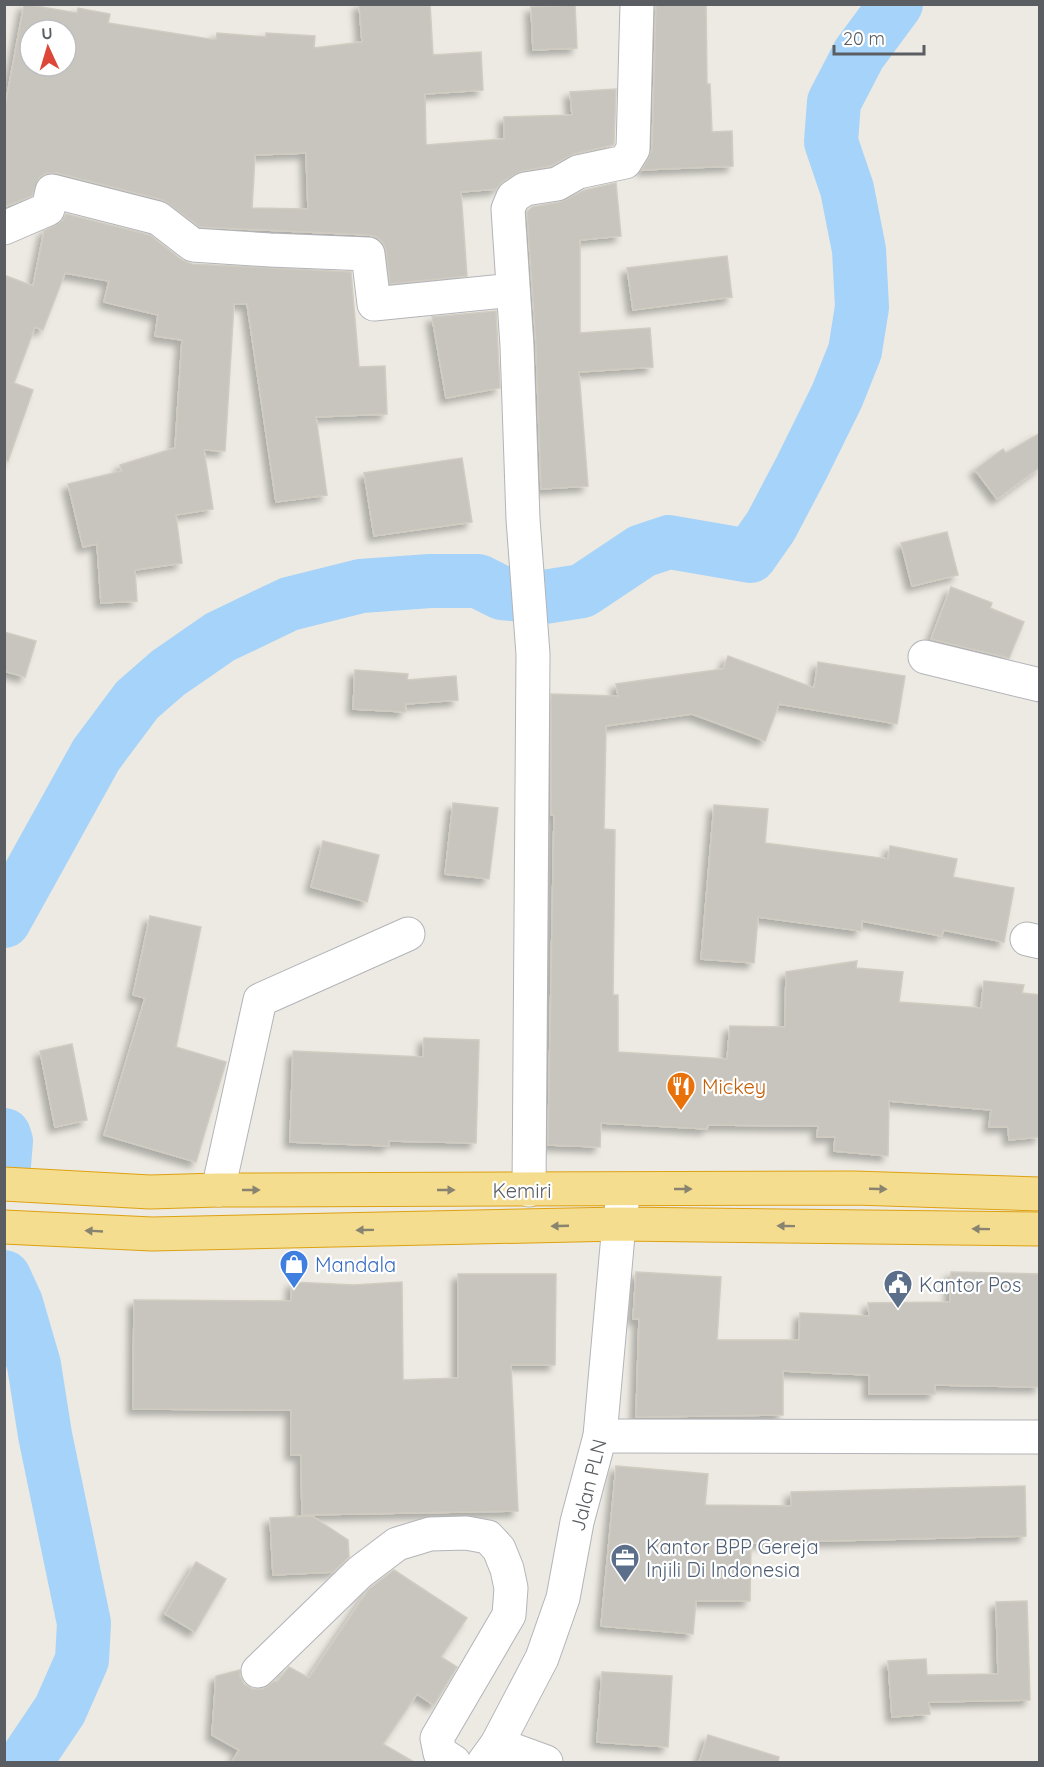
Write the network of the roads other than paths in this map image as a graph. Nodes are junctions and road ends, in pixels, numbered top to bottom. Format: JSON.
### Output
{"nodes":[{"id":1,"x":637,"y":4,"type":"edge"},
{"id":2,"x":4,"y":228,"type":"edge"},
{"id":3,"x":513,"y":290,"type":"junction"},
{"id":4,"x":925,"y":657,"type":"dead end"},
{"id":5,"x":1040,"y":685,"type":"edge"},
{"id":6,"x":408,"y":934,"type":"dead end"},
{"id":7,"x":4,"y":1184,"type":"edge"},
{"id":8,"x":624,"y":1189,"type":"junction"},
{"id":9,"x":218,"y":1190,"type":"junction"},
{"id":10,"x":529,"y":1190,"type":"junction"},
{"id":11,"x":1040,"y":1194,"type":"edge"},
{"id":12,"x":619,"y":1224,"type":"junction"},
{"id":13,"x":4,"y":1227,"type":"edge"},
{"id":14,"x":1040,"y":1229,"type":"edge"},
{"id":15,"x":600,"y":1436,"type":"junction"},
{"id":16,"x":1040,"y":1437,"type":"edge"},
{"id":17,"x":258,"y":1671,"type":"dead end"},
{"id":18,"x":490,"y":1753,"type":"edge"},
{"id":19,"x":454,"y":1762,"type":"edge"},
{"id":20,"x":546,"y":1762,"type":"edge"}],
"edges":[{"from":1,"to":3,"type":"street"},
{"from":2,"to":3,"type":"street"},
{"from":3,"to":10,"type":"street"},
{"from":4,"to":5,"type":"street"},
{"from":6,"to":9,"type":"street"},
{"from":7,"to":9,"type":"highway","name":"Kemiri"},
{"from":8,"to":10,"type":"highway","name":"Kemiri"},
{"from":8,"to":11,"type":"highway","name":"Kemiri","one_way":true},
{"from":8,"to":12,"type":"street","name":"Jalan PLN"},
{"from":9,"to":10,"type":"highway","name":"Kemiri","one_way":true},
{"from":12,"to":13,"type":"highway","name":"Kemiri","one_way":true},
{"from":14,"to":12,"type":"highway","name":"Kemiri","one_way":true},
{"from":12,"to":15,"type":"street","name":"Jalan PLN"},
{"from":15,"to":16,"type":"street"},
{"from":15,"to":18,"type":"street","name":"Jalan PLN"},
{"from":17,"to":19,"type":"street"},
{"from":18,"to":20,"type":"street"}]}
